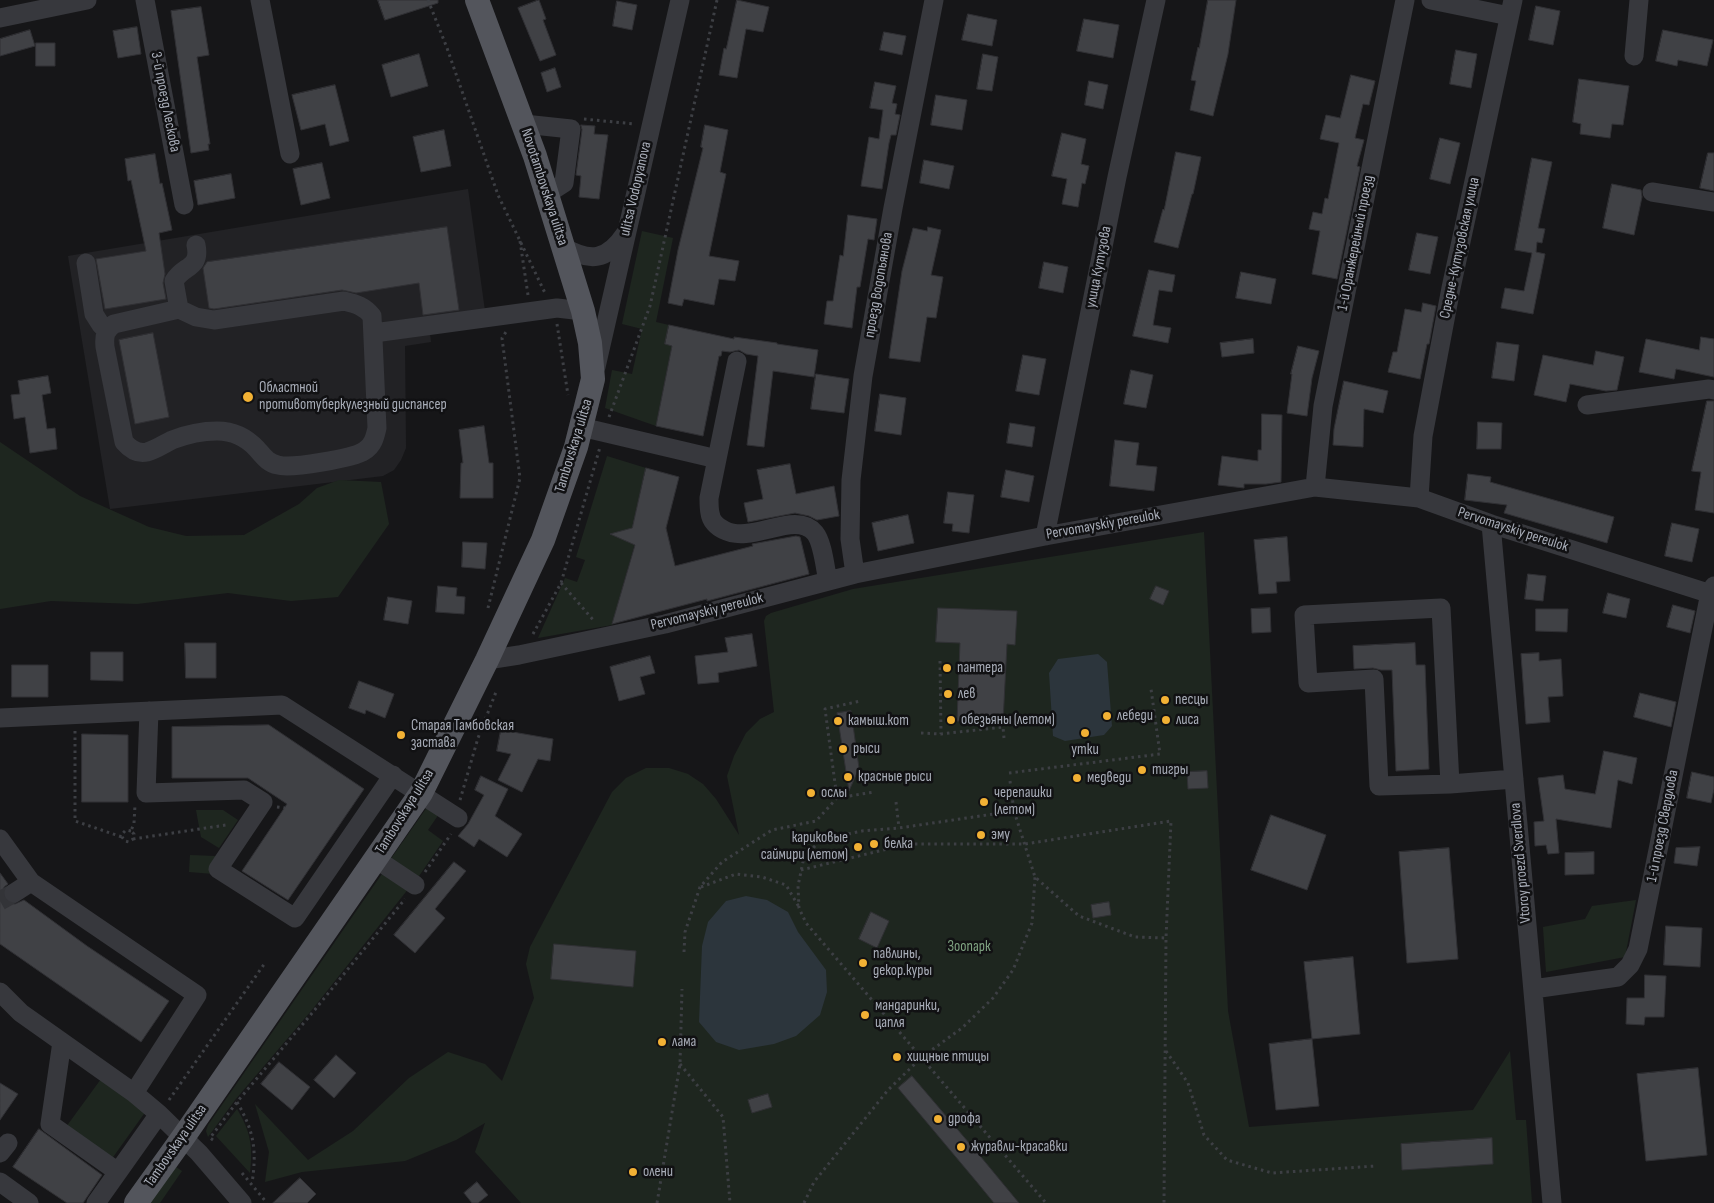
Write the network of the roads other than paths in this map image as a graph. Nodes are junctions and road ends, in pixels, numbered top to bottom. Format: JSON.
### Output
{"nodes":[{"id":1,"x":87,"y":0,"type":"edge"},
{"id":2,"x":145,"y":0,"type":"edge"},
{"id":3,"x":260,"y":0,"type":"edge"},
{"id":4,"x":477,"y":0,"type":"edge"},
{"id":5,"x":680,"y":0,"type":"edge"},
{"id":6,"x":934,"y":0,"type":"edge"},
{"id":7,"x":1156,"y":0,"type":"edge"},
{"id":8,"x":1406,"y":0,"type":"edge"},
{"id":9,"x":1431,"y":0,"type":"edge"},
{"id":10,"x":1639,"y":0,"type":"edge"},
{"id":11,"x":1511,"y":8,"type":"edge"},
{"id":12,"x":0,"y":18,"type":"edge"},
{"id":13,"x":1634,"y":56,"type":"dead end"},
{"id":14,"x":524,"y":124,"type":"junction"},
{"id":15,"x":290,"y":154,"type":"dead end"},
{"id":16,"x":1652,"y":192,"type":"dead end"},
{"id":17,"x":547,"y":194,"type":"junction"},
{"id":18,"x":1714,"y":202,"type":"edge"},
{"id":19,"x":184,"y":205,"type":"dead end"},
{"id":20,"x":627,"y":231,"type":"junction"},
{"id":21,"x":196,"y":245,"type":"dead end"},
{"id":22,"x":563,"y":247,"type":"junction"},
{"id":23,"x":86,"y":264,"type":"dead end"},
{"id":24,"x":179,"y":310,"type":"junction"},
{"id":25,"x":583,"y":311,"type":"junction"},
{"id":26,"x":107,"y":329,"type":"junction"},
{"id":27,"x":374,"y":333,"type":"junction"},
{"id":28,"x":736,"y":361,"type":"dead end"},
{"id":29,"x":594,"y":378,"type":"junction"},
{"id":30,"x":1714,"y":390,"type":"edge"},
{"id":31,"x":1587,"y":404,"type":"dead end"},
{"id":32,"x":581,"y":427,"type":"junction"},
{"id":33,"x":717,"y":460,"type":"junction"},
{"id":34,"x":1315,"y":487,"type":"junction"},
{"id":35,"x":1419,"y":498,"type":"junction"},
{"id":36,"x":1491,"y":524,"type":"junction"},
{"id":37,"x":1045,"y":536,"type":"junction"},
{"id":38,"x":855,"y":574,"type":"junction"},
{"id":39,"x":828,"y":581,"type":"junction"},
{"id":40,"x":1713,"y":591,"type":"edge"},
{"id":41,"x":487,"y":660,"type":"junction"},
{"id":42,"x":149,"y":711,"type":"junction"},
{"id":43,"x":0,"y":718,"type":"edge"},
{"id":44,"x":393,"y":775,"type":"junction"},
{"id":45,"x":1514,"y":778,"type":"junction"},
{"id":46,"x":1450,"y":784,"type":"junction"},
{"id":47,"x":421,"y":794,"type":"junction"},
{"id":48,"x":458,"y":818,"type":"road end"},
{"id":49,"x":0,"y":839,"type":"edge"},
{"id":50,"x":376,"y":859,"type":"junction"},
{"id":51,"x":31,"y":882,"type":"junction"},
{"id":52,"x":416,"y":885,"type":"road end"},
{"id":53,"x":14,"y":893,"type":"tunnel mouth"},
{"id":54,"x":1532,"y":989,"type":"junction"},
{"id":55,"x":0,"y":992,"type":"edge"},
{"id":56,"x":62,"y":1042,"type":"junction"},
{"id":57,"x":134,"y":1093,"type":"junction"},
{"id":58,"x":159,"y":1114,"type":"junction"},
{"id":59,"x":184,"y":1136,"type":"junction"},
{"id":60,"x":118,"y":1172,"type":"junction"},
{"id":61,"x":0,"y":1182,"type":"edge"},
{"id":62,"x":29,"y":1203,"type":"edge"},
{"id":63,"x":96,"y":1203,"type":"edge"},
{"id":64,"x":136,"y":1203,"type":"edge"},
{"id":65,"x":242,"y":1203,"type":"edge"},
{"id":66,"x":1552,"y":1203,"type":"edge"}],
"edges":[{"from":1,"to":12,"type":"street"},
{"from":2,"to":19,"type":"street","name":"3-й проезд Лескова"},
{"from":3,"to":15,"type":"street"},
{"from":4,"to":14,"type":"main road","name":"Novotambovskaya ulitsa"},
{"from":5,"to":20,"type":"street","name":"ulitsa Vodopyanova"},
{"from":6,"to":38,"type":"street","name":"проезд Водопьянова"},
{"from":7,"to":37,"type":"street","name":"улица Кутузова"},
{"from":8,"to":34,"type":"street","name":"1-й Оранжерейный проезд"},
{"from":9,"to":11,"type":"street"},
{"from":10,"to":13,"type":"street"},
{"from":11,"to":35,"type":"street","name":"Средне-Кутузовская улица"},
{"from":14,"to":17,"type":"main road","name":"Novotambovskaya ulitsa"},
{"from":14,"to":17,"type":"street"},
{"from":16,"to":18,"type":"street"},
{"from":17,"to":22,"type":"main road","name":"Novotambovskaya ulitsa"},
{"from":20,"to":22,"type":"street"},
{"from":20,"to":29,"type":"street","name":"ulitsa Vodopyanova"},
{"from":21,"to":24,"type":"street"},
{"from":22,"to":25,"type":"main road","name":"Novotambovskaya ulitsa"},
{"from":23,"to":26,"type":"street"},
{"from":24,"to":26,"type":"street"},
{"from":24,"to":27,"type":"street"},
{"from":25,"to":27,"type":"street"},
{"from":25,"to":29,"type":"main road","name":"Novotambovskaya ulitsa"},
{"from":26,"to":27,"type":"street"},
{"from":28,"to":33,"type":"street"},
{"from":29,"to":32,"type":"main road","name":"Tambovskaya ulitsa"},
{"from":30,"to":31,"type":"street"},
{"from":32,"to":33,"type":"street"},
{"from":32,"to":41,"type":"main road","name":"Tambovskaya ulitsa"},
{"from":33,"to":39,"type":"street"},
{"from":34,"to":35,"type":"street","name":"Pervomayskiy pereulok"},
{"from":34,"to":37,"type":"street","name":"Pervomayskiy pereulok"},
{"from":35,"to":36,"type":"street","name":"Pervomayskiy pereulok"},
{"from":36,"to":40,"type":"street","name":"Pervomayskiy pereulok"},
{"from":36,"to":45,"type":"street","name":"Vtoroy proezd Sverdlova"},
{"from":37,"to":38,"type":"street","name":"Pervomayskiy pereulok"},
{"from":38,"to":39,"type":"street","name":"Pervomayskiy pereulok"},
{"from":39,"to":41,"type":"street","name":"Pervomayskiy pereulok"},
{"from":40,"to":54,"type":"street","name":"1-й проезд Свердлова"},
{"from":41,"to":47,"type":"main road","name":"Tambovskaya ulitsa"},
{"from":42,"to":43,"type":"street"},
{"from":42,"to":44,"type":"street"},
{"from":42,"to":44,"type":"street"},
{"from":44,"to":47,"type":"street"},
{"from":45,"to":46,"type":"street"},
{"from":45,"to":54,"type":"street","name":"Vtoroy proezd Sverdlova"},
{"from":46,"to":46,"type":"street"},
{"from":47,"to":48,"type":"street"},
{"from":47,"to":50,"type":"main road","name":"Tambovskaya ulitsa"},
{"from":49,"to":51,"type":"street"},
{"from":50,"to":52,"type":"street"},
{"from":50,"to":59,"type":"main road","name":"Tambovskaya ulitsa"},
{"from":51,"to":53,"type":"street"},
{"from":51,"to":57,"type":"street"},
{"from":54,"to":66,"type":"street","name":"Vtoroy proezd Sverdlova"},
{"from":55,"to":56,"type":"street"},
{"from":56,"to":57,"type":"street"},
{"from":56,"to":60,"type":"street"},
{"from":57,"to":58,"type":"street"},
{"from":58,"to":59,"type":"street"},
{"from":58,"to":60,"type":"street"},
{"from":59,"to":64,"type":"main road","name":"Tambovskaya ulitsa"},
{"from":59,"to":65,"type":"street"},
{"from":60,"to":63,"type":"street"},
{"from":61,"to":62,"type":"street"}]}
